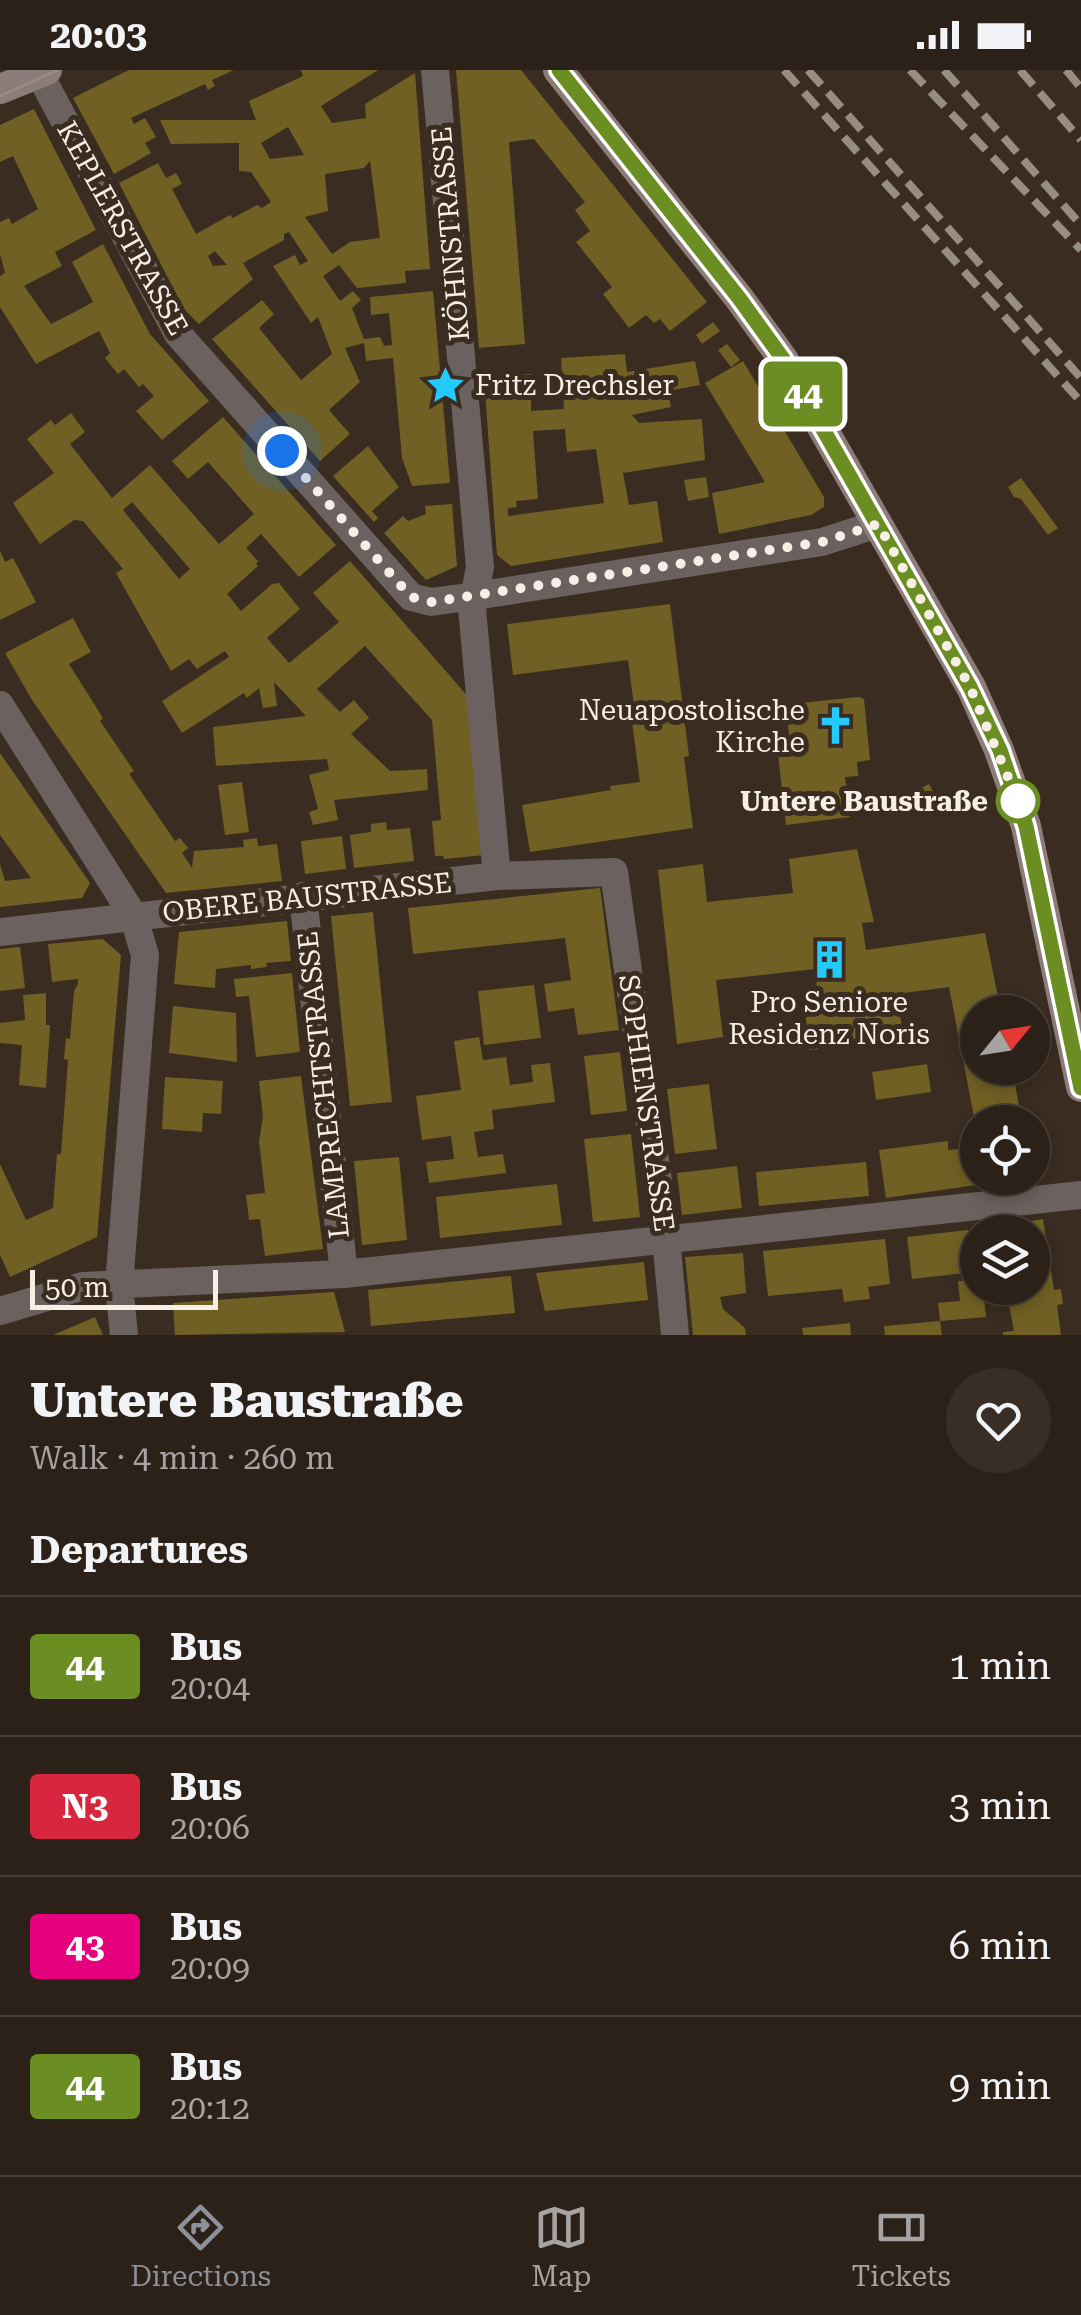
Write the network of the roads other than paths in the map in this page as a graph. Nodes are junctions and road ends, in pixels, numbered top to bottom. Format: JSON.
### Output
{"nodes":[{"id":1,"x":435,"y":70,"type":"edge"},
{"id":2,"x":558,"y":70,"type":"edge"},
{"id":3,"x":43,"y":72,"type":"edge"},
{"id":4,"x":0,"y":89,"type":"edge"},
{"id":5,"x":878,"y":524,"type":"junction"},
{"id":6,"x":475,"y":596,"type":"junction"},
{"id":7,"x":0,"y":705,"type":"edge"},
{"id":8,"x":614,"y":872,"type":"joint"},
{"id":9,"x":496,"y":876,"type":"junction"},
{"id":10,"x":303,"y":896,"type":"junction"},
{"id":11,"x":133,"y":916,"type":"junction"},
{"id":12,"x":0,"y":932,"type":"edge"},
{"id":13,"x":1081,"y":1088,"type":"edge"},
{"id":14,"x":1081,"y":1195,"type":"edge"},
{"id":15,"x":666,"y":1238,"type":"junction"},
{"id":16,"x":344,"y":1274,"type":"junction"},
{"id":17,"x":119,"y":1285,"type":"junction"},
{"id":18,"x":0,"y":1311,"type":"edge"},
{"id":19,"x":124,"y":1335,"type":"edge"},
{"id":20,"x":674,"y":1335,"type":"edge"}],
"edges":[{"from":1,"to":6,"type":"street","name":"KÖHNSTRASSE"},
{"from":2,"to":5,"type":"main road"},
{"from":3,"to":4,"type":"main road"},
{"from":3,"to":6,"type":"street","name":"KEPLERSTRASSE"},
{"from":5,"to":6,"type":"street","name":"KEPLERSTRASSE"},
{"from":5,"to":13,"type":"main road"},
{"from":6,"to":9,"type":"street","name":"KÖHNSTRASSE"},
{"from":7,"to":11,"type":"street"},
{"from":8,"to":9,"type":"street","name":"OBERE BAUSTRASSE"},
{"from":8,"to":15,"type":"street","name":"SOPHIENSTRASSE"},
{"from":9,"to":10,"type":"street","name":"OBERE BAUSTRASSE"},
{"from":10,"to":11,"type":"street","name":"OBERE BAUSTRASSE"},
{"from":10,"to":16,"type":"street","name":"LAMPRECHTSTRASSE"},
{"from":11,"to":12,"type":"street","name":"OBERE BAUSTRASSE"},
{"from":11,"to":17,"type":"street"},
{"from":14,"to":15,"type":"street"},
{"from":15,"to":16,"type":"street"},
{"from":15,"to":20,"type":"street","name":"SOPHIENSTRASSE"},
{"from":16,"to":17,"type":"street"},
{"from":17,"to":18,"type":"street"},
{"from":17,"to":19,"type":"street"}]}
